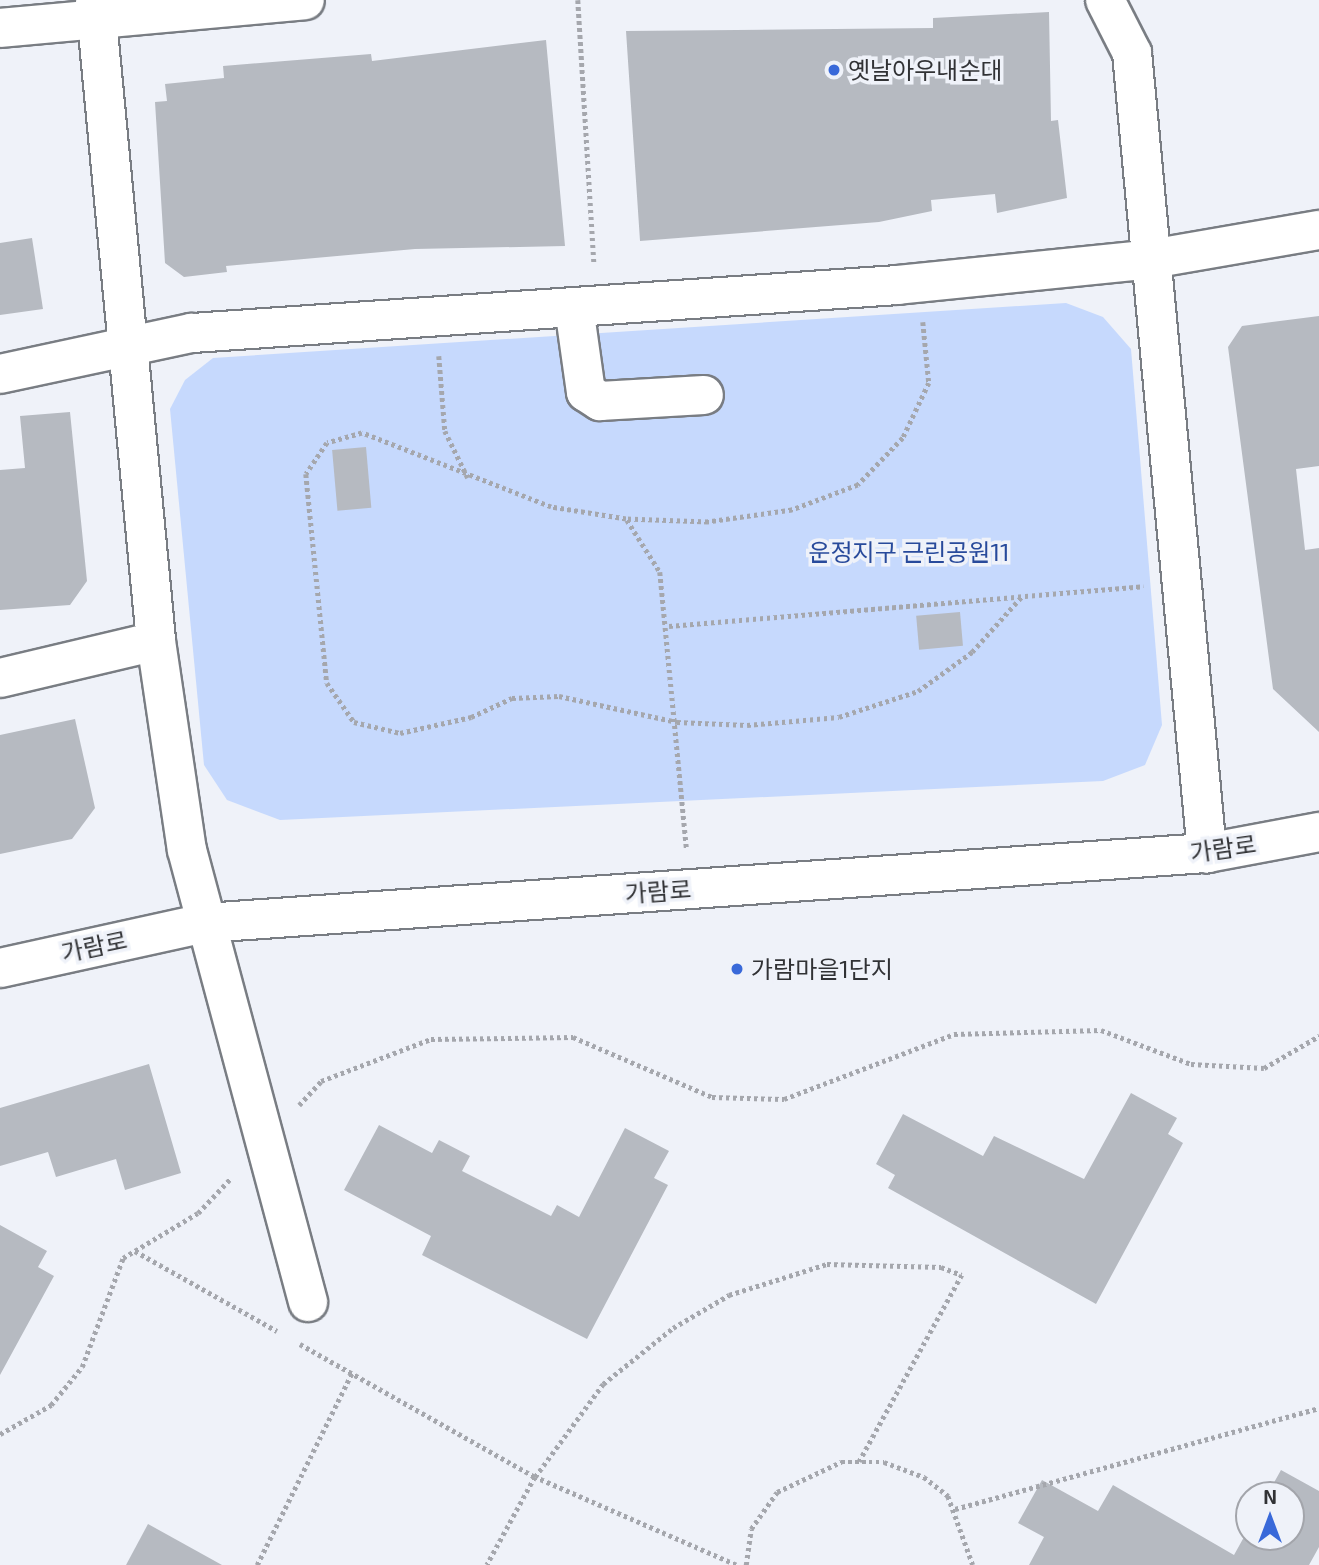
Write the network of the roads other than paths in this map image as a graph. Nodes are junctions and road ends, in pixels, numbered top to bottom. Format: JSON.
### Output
{"nodes":[{"id":1,"x":1105,"y":0,"type":"edge"},
{"id":2,"x":287,"y":1,"type":"edge"},
{"id":3,"x":96,"y":10,"type":"edge"},
{"id":4,"x":0,"y":28,"type":"edge"},
{"id":5,"x":1319,"y":230,"type":"edge"},
{"id":6,"x":1151,"y":259,"type":"junction"},
{"id":7,"x":585,"y":307,"type":"junction"},
{"id":8,"x":133,"y":346,"type":"junction"},
{"id":9,"x":0,"y":374,"type":"edge"},
{"id":10,"x":704,"y":395,"type":"dead end"},
{"id":11,"x":156,"y":641,"type":"junction"},
{"id":12,"x":0,"y":678,"type":"edge"},
{"id":13,"x":1319,"y":832,"type":"edge"},
{"id":14,"x":1207,"y":853,"type":"junction"},
{"id":15,"x":205,"y":923,"type":"junction"},
{"id":16,"x":0,"y":968,"type":"edge"},
{"id":17,"x":309,"y":1302,"type":"dead end"}],
"edges":[{"from":1,"to":6,"type":"street"},
{"from":2,"to":3,"type":"street"},
{"from":3,"to":4,"type":"street"},
{"from":3,"to":8,"type":"street"},
{"from":5,"to":6,"type":"street"},
{"from":6,"to":7,"type":"street"},
{"from":6,"to":14,"type":"street"},
{"from":7,"to":8,"type":"street"},
{"from":7,"to":10,"type":"street"},
{"from":8,"to":9,"type":"street"},
{"from":8,"to":11,"type":"street"},
{"from":11,"to":12,"type":"street"},
{"from":11,"to":15,"type":"street"},
{"from":13,"to":14,"type":"street","name":"가람로"},
{"from":14,"to":15,"type":"street","name":"가람로"},
{"from":15,"to":16,"type":"street","name":"가람로"},
{"from":15,"to":17,"type":"street"}]}
